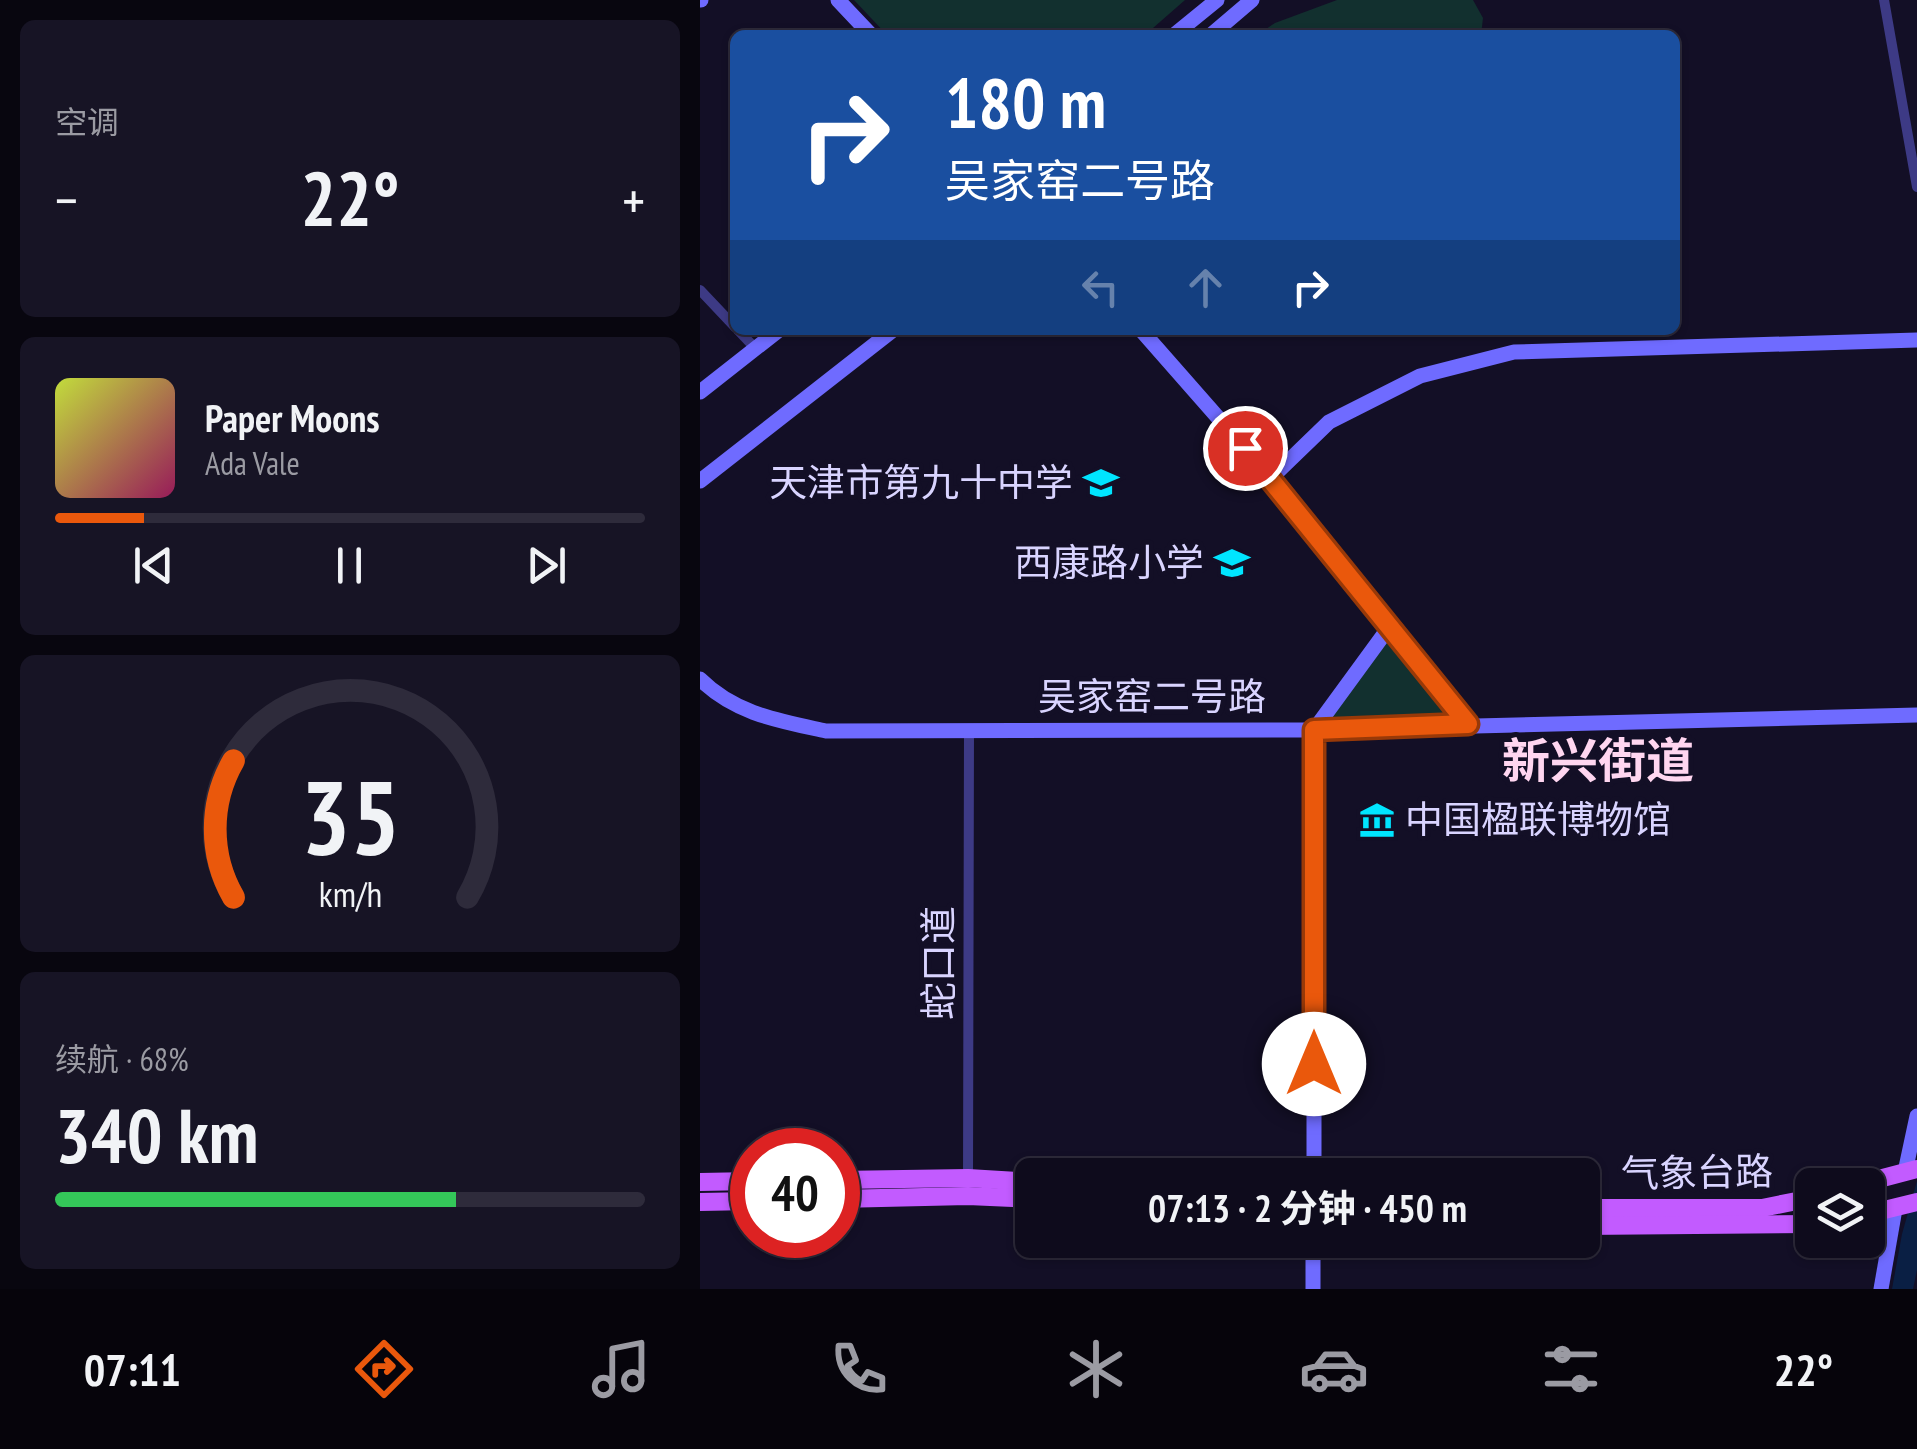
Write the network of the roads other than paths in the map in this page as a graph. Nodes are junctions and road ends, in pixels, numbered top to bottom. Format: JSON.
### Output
{"nodes":[{"id":1,"x":838,"y":0,"type":"edge"},
{"id":2,"x":1217,"y":0,"type":"edge"},
{"id":3,"x":1252,"y":0,"type":"edge"},
{"id":4,"x":1884,"y":0,"type":"edge"},
{"id":5,"x":866,"y":30,"type":"edge"},
{"id":6,"x":1180,"y":30,"type":"edge"},
{"id":7,"x":1218,"y":30,"type":"edge"},
{"id":8,"x":1917,"y":187,"type":"edge"},
{"id":9,"x":700,"y":290,"type":"edge"},
{"id":10,"x":730,"y":322,"type":"edge"},
{"id":11,"x":743,"y":335,"type":"edge"},
{"id":12,"x":773,"y":335,"type":"edge"},
{"id":13,"x":887,"y":335,"type":"edge"},
{"id":14,"x":1145,"y":335,"type":"edge"},
{"id":15,"x":1917,"y":340,"type":"edge"},
{"id":16,"x":756,"y":349,"type":"junction"},
{"id":17,"x":700,"y":392,"type":"edge"},
{"id":18,"x":1271,"y":478,"type":"junction"},
{"id":19,"x":700,"y":480,"type":"edge"},
{"id":20,"x":1390,"y":626,"type":"junction"},
{"id":21,"x":700,"y":679,"type":"edge"},
{"id":22,"x":1917,"y":715,"type":"edge"},
{"id":23,"x":1468,"y":724,"type":"junction"},
{"id":24,"x":969,"y":730,"type":"junction"},
{"id":25,"x":1314,"y":730,"type":"junction"},
{"id":26,"x":1917,"y":1116,"type":"edge"},
{"id":27,"x":1314,"y":1158,"type":"edge"},
{"id":28,"x":1911,"y":1171,"type":"edge"},
{"id":29,"x":1885,"y":1178,"type":"edge"},
{"id":30,"x":730,"y":1181,"type":"edge"},
{"id":31,"x":860,"y":1181,"type":"edge"},
{"id":32,"x":700,"y":1182,"type":"edge"},
{"id":33,"x":1015,"y":1183,"type":"edge"},
{"id":34,"x":968,"y":1187,"type":"junction"},
{"id":35,"x":1015,"y":1196,"type":"edge"},
{"id":36,"x":860,"y":1197,"type":"edge"},
{"id":37,"x":730,"y":1201,"type":"edge"},
{"id":38,"x":1795,"y":1201,"type":"edge"},
{"id":39,"x":700,"y":1202,"type":"edge"},
{"id":40,"x":1905,"y":1205,"type":"edge"},
{"id":41,"x":1600,"y":1208,"type":"edge"},
{"id":42,"x":1795,"y":1224,"type":"edge"},
{"id":43,"x":1600,"y":1226,"type":"edge"},
{"id":44,"x":1313,"y":1258,"type":"edge"},
{"id":45,"x":1313,"y":1289,"type":"edge"},
{"id":46,"x":1881,"y":1289,"type":"edge"}],
"edges":[{"from":1,"to":5,"type":"street"},
{"from":2,"to":6,"type":"street"},
{"from":3,"to":7,"type":"street"},
{"from":4,"to":8,"type":"street"},
{"from":9,"to":10,"type":"street"},
{"from":11,"to":16,"type":"street"},
{"from":12,"to":16,"type":"street"},
{"from":13,"to":19,"type":"street"},
{"from":14,"to":18,"type":"street"},
{"from":15,"to":18,"type":"street"},
{"from":16,"to":17,"type":"street"},
{"from":18,"to":20,"type":"street"},
{"from":20,"to":23,"type":"street"},
{"from":20,"to":25,"type":"street"},
{"from":21,"to":24,"type":"street","name":"吴家窑二号路"},
{"from":22,"to":23,"type":"street","name":"吴家窑二号路"},
{"from":23,"to":25,"type":"street","name":"吴家窑二号路"},
{"from":24,"to":25,"type":"street","name":"吴家窑二号路"},
{"from":24,"to":34,"type":"street","name":"蛇口道"},
{"from":25,"to":27,"type":"street"},
{"from":26,"to":28,"type":"street"},
{"from":28,"to":29,"type":"main road"},
{"from":30,"to":32,"type":"main road"},
{"from":31,"to":34,"type":"main road"},
{"from":33,"to":34,"type":"main road"},
{"from":34,"to":35,"type":"main road"},
{"from":34,"to":36,"type":"main road"},
{"from":37,"to":39,"type":"main road"},
{"from":38,"to":41,"type":"main road","name":"气象台路"},
{"from":40,"to":46,"type":"street"},
{"from":42,"to":43,"type":"main road","name":"气象台路"},
{"from":44,"to":45,"type":"street"}]}
